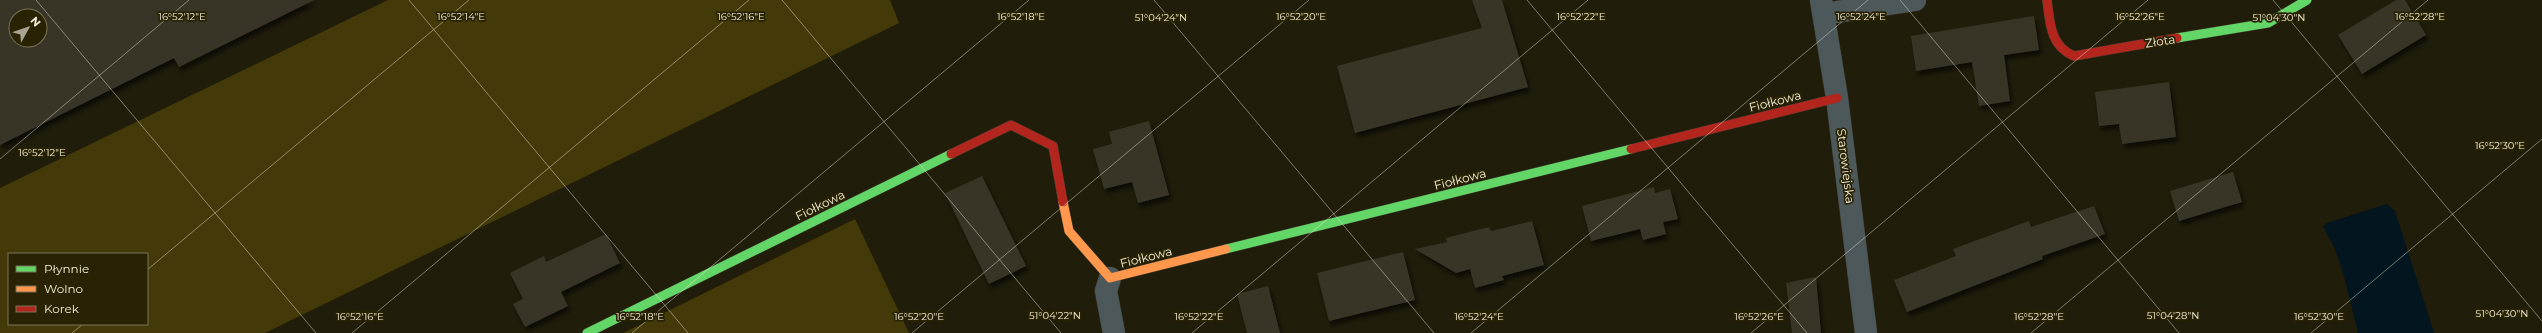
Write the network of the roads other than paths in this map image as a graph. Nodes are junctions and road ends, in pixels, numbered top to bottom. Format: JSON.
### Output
{"nodes":[{"id":1,"x":1915,"y":0,"type":"edge"},
{"id":2,"x":2047,"y":0,"type":"edge"},
{"id":3,"x":2307,"y":0,"type":"edge"},
{"id":4,"x":1823,"y":7,"type":"edge"},
{"id":5,"x":1837,"y":98,"type":"junction"},
{"id":6,"x":1110,"y":278,"type":"junction"},
{"id":7,"x":587,"y":333,"type":"edge"},
{"id":8,"x":1114,"y":333,"type":"edge"},
{"id":9,"x":1866,"y":333,"type":"edge"}],
"edges":[{"from":1,"to":4,"type":"street"},
{"from":2,"to":3,"type":"street","name":"Złota"},
{"from":4,"to":5,"type":"street","name":"Starowiejska"},
{"from":5,"to":6,"type":"street","name":"Fiołkowa"},
{"from":5,"to":9,"type":"street","name":"Starowiejska"},
{"from":6,"to":7,"type":"street","name":"Fiołkowa"},
{"from":6,"to":8,"type":"street"}]}
